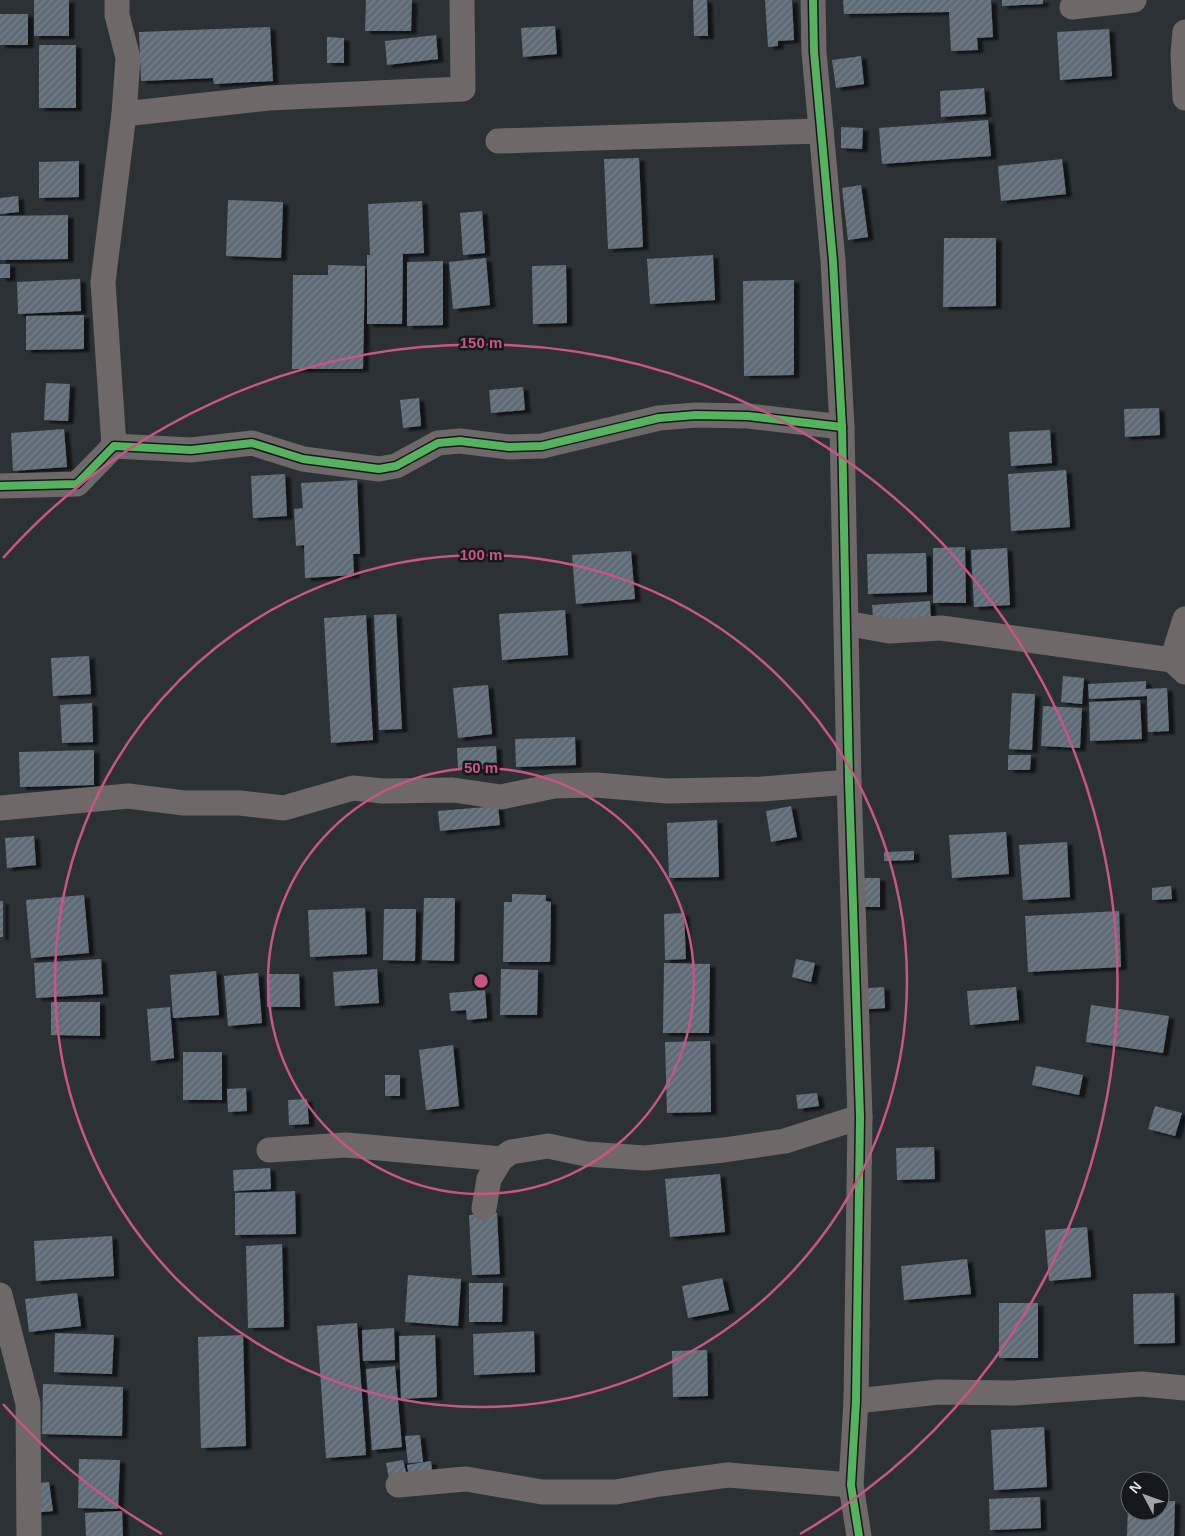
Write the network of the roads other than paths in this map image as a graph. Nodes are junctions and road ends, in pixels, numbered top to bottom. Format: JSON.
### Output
{"nodes":[{"id":1,"x":116,"y":0,"type":"edge"},
{"id":2,"x":462,"y":0,"type":"edge"},
{"id":3,"x":813,"y":0,"type":"edge"},
{"id":4,"x":1134,"y":0,"type":"edge"},
{"id":5,"x":1072,"y":7,"type":"dead end"},
{"id":6,"x":1185,"y":32,"type":"edge"},
{"id":7,"x":1185,"y":98,"type":"edge"},
{"id":8,"x":124,"y":114,"type":"junction"},
{"id":9,"x":821,"y":131,"type":"junction"},
{"id":10,"x":498,"y":142,"type":"dead end"},
{"id":11,"x":842,"y":427,"type":"junction"},
{"id":12,"x":114,"y":446,"type":"junction"},
{"id":13,"x":0,"y":486,"type":"edge"},
{"id":14,"x":1185,"y":619,"type":"edge"},
{"id":15,"x":846,"y":623,"type":"junction"},
{"id":16,"x":1179,"y":666,"type":"edge"},
{"id":17,"x":849,"y":782,"type":"junction"},
{"id":18,"x":0,"y":808,"type":"edge"},
{"id":19,"x":860,"y":1117,"type":"junction"},
{"id":20,"x":269,"y":1150,"type":"dead end"},
{"id":21,"x":501,"y":1159,"type":"junction"},
{"id":22,"x":484,"y":1208,"type":"dead end"},
{"id":23,"x":0,"y":1295,"type":"edge"},
{"id":24,"x":1185,"y":1388,"type":"edge"},
{"id":25,"x":856,"y":1401,"type":"junction"},
{"id":26,"x":852,"y":1485,"type":"junction"},
{"id":27,"x":398,"y":1486,"type":"dead end"},
{"id":28,"x":29,"y":1536,"type":"edge"},
{"id":29,"x":859,"y":1536,"type":"edge"}],
"edges":[{"from":1,"to":8,"type":"street"},
{"from":2,"to":8,"type":"street"},
{"from":3,"to":9,"type":"street"},
{"from":4,"to":5,"type":"street"},
{"from":6,"to":7,"type":"street"},
{"from":8,"to":12,"type":"street"},
{"from":9,"to":10,"type":"street"},
{"from":9,"to":11,"type":"street"},
{"from":11,"to":12,"type":"street"},
{"from":11,"to":15,"type":"street"},
{"from":12,"to":13,"type":"street"},
{"from":14,"to":16,"type":"street"},
{"from":15,"to":16,"type":"street"},
{"from":15,"to":17,"type":"street"},
{"from":17,"to":18,"type":"street"},
{"from":17,"to":19,"type":"street"},
{"from":19,"to":21,"type":"street"},
{"from":19,"to":25,"type":"street"},
{"from":20,"to":21,"type":"street"},
{"from":21,"to":22,"type":"street"},
{"from":23,"to":28,"type":"street"},
{"from":24,"to":25,"type":"street"},
{"from":25,"to":26,"type":"street"},
{"from":26,"to":27,"type":"street"},
{"from":26,"to":29,"type":"street"}]}
